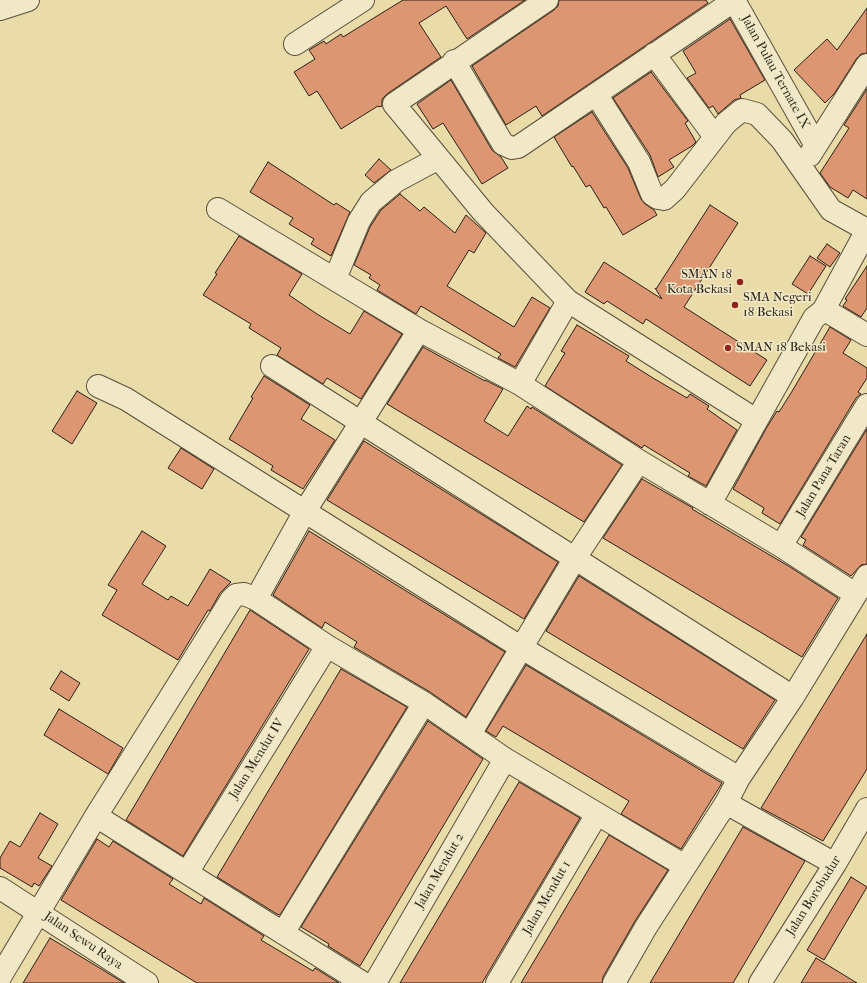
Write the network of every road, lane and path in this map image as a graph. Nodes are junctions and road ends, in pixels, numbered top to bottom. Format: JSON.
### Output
{"nodes":[{"id":1,"x":28,"y":0,"type":"edge"},
{"id":2,"x":362,"y":0,"type":"edge"},
{"id":3,"x":547,"y":0,"type":"edge"},
{"id":4,"x":726,"y":2,"type":"edge"},
{"id":5,"x":0,"y":9,"type":"edge"},
{"id":6,"x":295,"y":44,"type":"dead end"},
{"id":7,"x":654,"y":54,"type":"junction"},
{"id":8,"x":454,"y":61,"type":"junction"},
{"id":9,"x":867,"y":65,"type":"edge"},
{"id":10,"x":596,"y":94,"type":"junction"},
{"id":11,"x":715,"y":137,"type":"junction"},
{"id":12,"x":815,"y":144,"type":"junction"},
{"id":13,"x":438,"y":158,"type":"junction"},
{"id":14,"x":803,"y":168,"type":"junction"},
{"id":15,"x":218,"y":209,"type":"dead end"},
{"id":16,"x":867,"y":230,"type":"edge"},
{"id":17,"x":335,"y":279,"type":"junction"},
{"id":18,"x":568,"y":301,"type":"junction"},
{"id":19,"x":823,"y":311,"type":"junction"},
{"id":20,"x":419,"y":330,"type":"junction"},
{"id":21,"x":867,"y":335,"type":"edge"},
{"id":22,"x":272,"y":366,"type":"dead end"},
{"id":23,"x":520,"y":384,"type":"junction"},
{"id":24,"x":98,"y":386,"type":"dead end"},
{"id":25,"x":867,"y":405,"type":"edge"},
{"id":26,"x":756,"y":420,"type":"junction"},
{"id":27,"x":362,"y":423,"type":"junction"},
{"id":28,"x":639,"y":461,"type":"junction"},
{"id":29,"x":710,"y":504,"type":"junction"},
{"id":30,"x":305,"y":511,"type":"junction"},
{"id":31,"x":781,"y":546,"type":"junction"},
{"id":32,"x":575,"y":558,"type":"junction"},
{"id":33,"x":867,"y":576,"type":"edge"},
{"id":34,"x":855,"y":594,"type":"junction"},
{"id":35,"x":256,"y":599,"type":"junction"},
{"id":36,"x":327,"y":646,"type":"junction"},
{"id":37,"x":522,"y":648,"type":"junction"},
{"id":38,"x":793,"y":697,"type":"junction"},
{"id":39,"x":424,"y":703,"type":"junction"},
{"id":40,"x":470,"y":734,"type":"junction"},
{"id":41,"x":505,"y":759,"type":"junction"},
{"id":42,"x":739,"y":778,"type":"junction"},
{"id":43,"x":726,"y":803,"type":"junction"},
{"id":44,"x":867,"y":809,"type":"edge"},
{"id":45,"x":597,"y":814,"type":"junction"},
{"id":46,"x":96,"y":816,"type":"junction"},
{"id":47,"x":835,"y":864,"type":"junction"},
{"id":48,"x":685,"y":866,"type":"junction"},
{"id":49,"x":187,"y":873,"type":"junction"},
{"id":50,"x":0,"y":888,"type":"edge"},
{"id":51,"x":39,"y":912,"type":"junction"},
{"id":52,"x":283,"y":933,"type":"junction"},
{"id":53,"x":120,"y":976,"type":"edge"},
{"id":54,"x":0,"y":977,"type":"edge"},
{"id":55,"x":147,"y":983,"type":"edge"},
{"id":56,"x":363,"y":983,"type":"edge"},
{"id":57,"x":375,"y":983,"type":"edge"},
{"id":58,"x":497,"y":983,"type":"edge"},
{"id":59,"x":614,"y":983,"type":"edge"},
{"id":60,"x":760,"y":983,"type":"edge"}],
"edges":[{"from":1,"to":5,"type":"street"},
{"from":2,"to":6,"type":"street"},
{"from":3,"to":8,"type":"street"},
{"from":4,"to":7,"type":"street"},
{"from":4,"to":12,"type":"street","name":"Jalan Pulau Ternate IX"},
{"from":7,"to":10,"type":"street"},
{"from":7,"to":11,"type":"street"},
{"from":8,"to":10,"type":"street"},
{"from":8,"to":13,"type":"street"},
{"from":9,"to":12,"type":"street"},
{"from":10,"to":11,"type":"street"},
{"from":11,"to":14,"type":"street"},
{"from":12,"to":14,"type":"street"},
{"from":13,"to":17,"type":"street"},
{"from":13,"to":18,"type":"street"},
{"from":14,"to":16,"type":"street"},
{"from":15,"to":17,"type":"street"},
{"from":16,"to":19,"type":"street"},
{"from":17,"to":20,"type":"street"},
{"from":18,"to":23,"type":"street"},
{"from":18,"to":26,"type":"street"},
{"from":19,"to":21,"type":"street"},
{"from":19,"to":26,"type":"street"},
{"from":20,"to":23,"type":"street"},
{"from":20,"to":27,"type":"street"},
{"from":22,"to":27,"type":"street"},
{"from":23,"to":28,"type":"street"},
{"from":24,"to":30,"type":"street"},
{"from":25,"to":31,"type":"street","name":"Jalan Pana Taran"},
{"from":26,"to":29,"type":"street"},
{"from":27,"to":30,"type":"street"},
{"from":27,"to":32,"type":"street"},
{"from":28,"to":29,"type":"street"},
{"from":28,"to":32,"type":"street"},
{"from":29,"to":31,"type":"street"},
{"from":30,"to":35,"type":"street"},
{"from":30,"to":37,"type":"street"},
{"from":31,"to":34,"type":"street"},
{"from":32,"to":37,"type":"street"},
{"from":32,"to":38,"type":"street"},
{"from":33,"to":34,"type":"street"},
{"from":34,"to":38,"type":"street"},
{"from":35,"to":36,"type":"street"},
{"from":35,"to":46,"type":"street"},
{"from":36,"to":39,"type":"street"},
{"from":36,"to":49,"type":"street","name":"Jalan Mendut IV"},
{"from":37,"to":40,"type":"street"},
{"from":37,"to":42,"type":"street"},
{"from":38,"to":42,"type":"street"},
{"from":39,"to":40,"type":"street"},
{"from":39,"to":52,"type":"street"},
{"from":40,"to":41,"type":"street"},
{"from":41,"to":45,"type":"street"},
{"from":41,"to":57,"type":"street","name":"Jalan Mendut 2"},
{"from":42,"to":43,"type":"street"},
{"from":43,"to":47,"type":"street"},
{"from":43,"to":48,"type":"street"},
{"from":44,"to":47,"type":"street","name":"Jalan Borobudur"},
{"from":45,"to":48,"type":"street"},
{"from":45,"to":58,"type":"street","name":"Jalan Mendut 1"},
{"from":46,"to":49,"type":"street"},
{"from":46,"to":51,"type":"street"},
{"from":47,"to":60,"type":"street","name":"Jalan Borobudur"},
{"from":48,"to":59,"type":"street"},
{"from":49,"to":52,"type":"street"},
{"from":50,"to":51,"type":"street","name":"Jalan Sewu Raya"},
{"from":51,"to":53,"type":"street","name":"Jalan Sewu Raya"},
{"from":51,"to":54,"type":"street"},
{"from":52,"to":56,"type":"street"},
{"from":53,"to":55,"type":"street","name":"Jalan Sewu Raya"}]}
